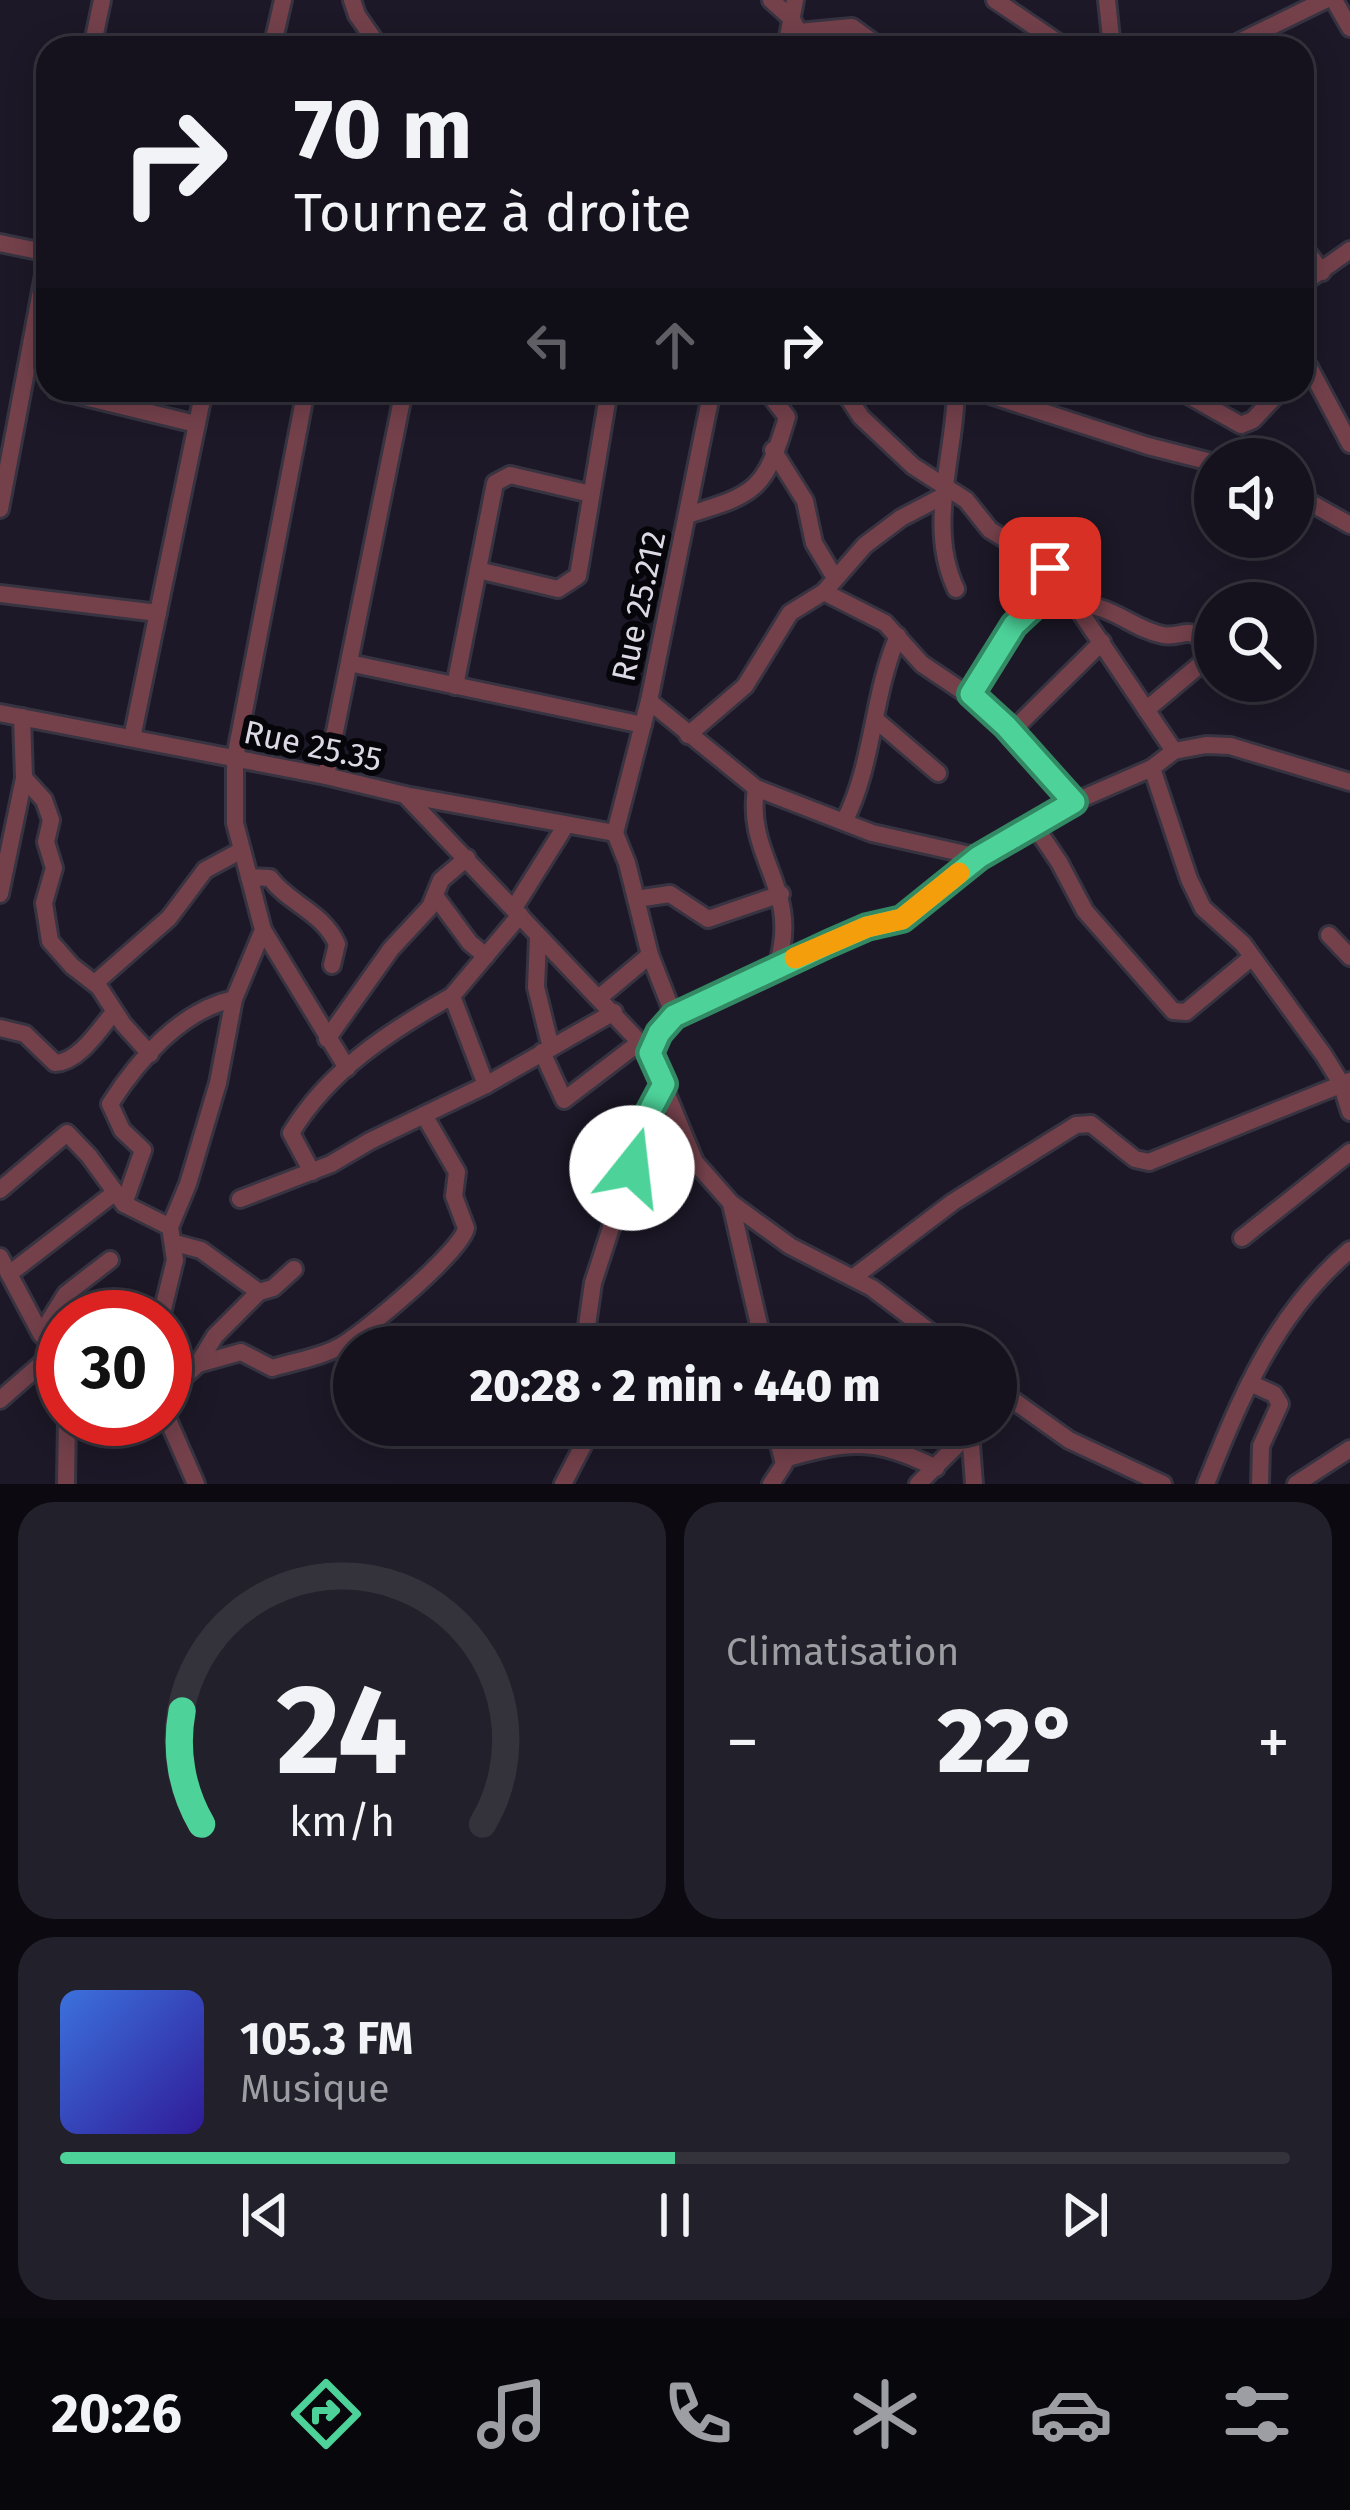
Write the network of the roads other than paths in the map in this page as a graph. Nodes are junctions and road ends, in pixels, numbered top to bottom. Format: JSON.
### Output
{"nodes":[{"id":1,"x":102,"y":0,"type":"edge"},
{"id":2,"x":283,"y":0,"type":"edge"},
{"id":3,"x":352,"y":0,"type":"edge"},
{"id":4,"x":771,"y":0,"type":"edge"},
{"id":5,"x":795,"y":0,"type":"edge"},
{"id":6,"x":994,"y":0,"type":"edge"},
{"id":7,"x":1107,"y":0,"type":"edge"},
{"id":8,"x":1330,"y":0,"type":"edge"},
{"id":9,"x":1350,"y":28,"type":"edge"},
{"id":10,"x":799,"y":33,"type":"edge"},
{"id":11,"x":94,"y":36,"type":"edge"},
{"id":12,"x":275,"y":36,"type":"edge"},
{"id":13,"x":372,"y":36,"type":"edge"},
{"id":14,"x":864,"y":36,"type":"edge"},
{"id":15,"x":1048,"y":36,"type":"edge"},
{"id":16,"x":1111,"y":36,"type":"edge"},
{"id":17,"x":1253,"y":36,"type":"edge"},
{"id":18,"x":0,"y":243,"type":"edge"},
{"id":19,"x":1350,"y":250,"type":"edge"},
{"id":20,"x":36,"y":251,"type":"edge"},
{"id":21,"x":1314,"y":261,"type":"edge"},
{"id":22,"x":1322,"y":272,"type":"junction"},
{"id":23,"x":1314,"y":277,"type":"edge"},
{"id":24,"x":36,"y":318,"type":"edge"},
{"id":25,"x":1314,"y":380,"type":"edge"},
{"id":26,"x":24,"y":382,"type":"junction"},
{"id":27,"x":36,"y":385,"type":"edge"},
{"id":28,"x":105,"y":402,"type":"edge"},
{"id":29,"x":201,"y":402,"type":"edge"},
{"id":30,"x":304,"y":402,"type":"edge"},
{"id":31,"x":402,"y":402,"type":"edge"},
{"id":32,"x":608,"y":402,"type":"edge"},
{"id":33,"x":710,"y":402,"type":"edge"},
{"id":34,"x":775,"y":402,"type":"edge"},
{"id":35,"x":852,"y":402,"type":"edge"},
{"id":36,"x":954,"y":402,"type":"edge"},
{"id":37,"x":1012,"y":402,"type":"edge"},
{"id":38,"x":1200,"y":402,"type":"edge"},
{"id":39,"x":1270,"y":402,"type":"edge"},
{"id":40,"x":196,"y":424,"type":"junction"},
{"id":41,"x":1350,"y":443,"type":"edge"},
{"id":42,"x":773,"y":451,"type":"junction"},
{"id":43,"x":1194,"y":458,"type":"edge"},
{"id":44,"x":945,"y":491,"type":"junction"},
{"id":45,"x":590,"y":494,"type":"junction"},
{"id":46,"x":1314,"y":505,"type":"edge"},
{"id":47,"x":0,"y":509,"type":"edge"},
{"id":48,"x":687,"y":515,"type":"junction"},
{"id":49,"x":1350,"y":525,"type":"edge"},
{"id":50,"x":478,"y":570,"type":"junction"},
{"id":51,"x":1061,"y":581,"type":"junction"},
{"id":52,"x":830,"y":585,"type":"junction"},
{"id":53,"x":956,"y":589,"type":"dead end"},
{"id":54,"x":0,"y":594,"type":"edge"},
{"id":55,"x":1078,"y":605,"type":"junction"},
{"id":56,"x":158,"y":613,"type":"junction"},
{"id":57,"x":898,"y":636,"type":"junction"},
{"id":58,"x":1102,"y":642,"type":"junction"},
{"id":59,"x":349,"y":663,"type":"junction"},
{"id":60,"x":455,"y":686,"type":"junction"},
{"id":61,"x":971,"y":694,"type":"junction"},
{"id":62,"x":649,"y":701,"type":"junction"},
{"id":63,"x":1146,"y":710,"type":"junction"},
{"id":64,"x":0,"y":713,"type":"edge"},
{"id":65,"x":22,"y":717,"type":"junction"},
{"id":66,"x":875,"y":718,"type":"junction"},
{"id":67,"x":643,"y":725,"type":"junction"},
{"id":68,"x":1011,"y":732,"type":"junction"},
{"id":69,"x":688,"y":735,"type":"junction"},
{"id":70,"x":132,"y":739,"type":"junction"},
{"id":71,"x":1174,"y":751,"type":"junction"},
{"id":72,"x":235,"y":758,"type":"junction"},
{"id":73,"x":1350,"y":761,"type":"edge"},
{"id":74,"x":1152,"y":768,"type":"junction"},
{"id":75,"x":938,"y":773,"type":"dead end"},
{"id":76,"x":326,"y":776,"type":"junction"},
{"id":77,"x":24,"y":778,"type":"junction"},
{"id":78,"x":1345,"y":780,"type":"edge"},
{"id":79,"x":757,"y":788,"type":"junction"},
{"id":80,"x":405,"y":795,"type":"junction"},
{"id":81,"x":1074,"y":802,"type":"junction"},
{"id":82,"x":844,"y":822,"type":"junction"},
{"id":83,"x":566,"y":825,"type":"junction"},
{"id":84,"x":1034,"y":825,"type":"junction"},
{"id":85,"x":615,"y":833,"type":"junction"},
{"id":86,"x":242,"y":850,"type":"junction"},
{"id":87,"x":979,"y":857,"type":"junction"},
{"id":88,"x":466,"y":858,"type":"junction"},
{"id":89,"x":249,"y":877,"type":"junction"},
{"id":90,"x":0,"y":894,"type":"edge"},
{"id":91,"x":781,"y":894,"type":"junction"},
{"id":92,"x":436,"y":897,"type":"junction"},
{"id":93,"x":636,"y":899,"type":"junction"},
{"id":94,"x":517,"y":912,"type":"junction"},
{"id":95,"x":263,"y":930,"type":"junction"},
{"id":96,"x":1329,"y":935,"type":"dead end"},
{"id":97,"x":538,"y":938,"type":"junction"},
{"id":98,"x":650,"y":955,"type":"junction"},
{"id":99,"x":486,"y":956,"type":"junction"},
{"id":100,"x":1252,"y":957,"type":"junction"},
{"id":101,"x":1350,"y":957,"type":"edge"},
{"id":102,"x":332,"y":965,"type":"dead end"},
{"id":103,"x":777,"y":966,"type":"junction"},
{"id":104,"x":95,"y":983,"type":"junction"},
{"id":105,"x":452,"y":996,"type":"junction"},
{"id":106,"x":600,"y":997,"type":"junction"},
{"id":107,"x":234,"y":999,"type":"junction"},
{"id":108,"x":114,"y":1012,"type":"junction"},
{"id":109,"x":614,"y":1012,"type":"junction"},
{"id":110,"x":674,"y":1016,"type":"junction"},
{"id":111,"x":0,"y":1028,"type":"edge"},
{"id":112,"x":327,"y":1039,"type":"junction"},
{"id":113,"x":645,"y":1047,"type":"junction"},
{"id":114,"x":546,"y":1050,"type":"junction"},
{"id":115,"x":150,"y":1054,"type":"junction"},
{"id":116,"x":346,"y":1068,"type":"junction"},
{"id":117,"x":1346,"y":1082,"type":"edge"},
{"id":118,"x":486,"y":1084,"type":"junction"},
{"id":119,"x":664,"y":1084,"type":"junction"},
{"id":120,"x":1350,"y":1112,"type":"edge"},
{"id":121,"x":424,"y":1115,"type":"junction"},
{"id":122,"x":1350,"y":1152,"type":"edge"},
{"id":123,"x":312,"y":1172,"type":"junction"},
{"id":124,"x":0,"y":1190,"type":"edge"},
{"id":125,"x":118,"y":1199,"type":"junction"},
{"id":126,"x":240,"y":1199,"type":"dead end"},
{"id":127,"x":731,"y":1203,"type":"junction"},
{"id":128,"x":172,"y":1235,"type":"junction"},
{"id":129,"x":1242,"y":1238,"type":"dead end"},
{"id":130,"x":1350,"y":1250,"type":"edge"},
{"id":131,"x":110,"y":1259,"type":"dead end"},
{"id":132,"x":4,"y":1266,"type":"edge"},
{"id":133,"x":294,"y":1269,"type":"dead end"},
{"id":134,"x":854,"y":1277,"type":"junction"},
{"id":135,"x":70,"y":1290,"type":"edge"},
{"id":136,"x":168,"y":1290,"type":"edge"},
{"id":137,"x":259,"y":1292,"type":"junction"},
{"id":138,"x":36,"y":1325,"type":"edge"},
{"id":139,"x":587,"y":1326,"type":"edge"},
{"id":140,"x":759,"y":1326,"type":"edge"},
{"id":141,"x":921,"y":1326,"type":"edge"},
{"id":142,"x":198,"y":1364,"type":"junction"},
{"id":143,"x":36,"y":1368,"type":"edge"},
{"id":144,"x":192,"y":1369,"type":"edge"},
{"id":145,"x":1250,"y":1384,"type":"junction"},
{"id":146,"x":1,"y":1396,"type":"edge"},
{"id":147,"x":1017,"y":1403,"type":"edge"},
{"id":148,"x":67,"y":1446,"type":"edge"},
{"id":149,"x":180,"y":1446,"type":"edge"},
{"id":150,"x":583,"y":1446,"type":"edge"},
{"id":151,"x":780,"y":1446,"type":"edge"},
{"id":152,"x":955,"y":1446,"type":"edge"},
{"id":153,"x":972,"y":1446,"type":"edge"},
{"id":154,"x":1350,"y":1449,"type":"edge"},
{"id":155,"x":784,"y":1460,"type":"junction"},
{"id":156,"x":936,"y":1468,"type":"junction"},
{"id":157,"x":775,"y":1483,"type":"edge"},
{"id":158,"x":66,"y":1484,"type":"edge"},
{"id":159,"x":196,"y":1484,"type":"edge"},
{"id":160,"x":563,"y":1484,"type":"edge"},
{"id":161,"x":918,"y":1484,"type":"edge"},
{"id":162,"x":974,"y":1484,"type":"edge"},
{"id":163,"x":1163,"y":1484,"type":"edge"},
{"id":164,"x":1206,"y":1484,"type":"edge"},
{"id":165,"x":1260,"y":1484,"type":"edge"},
{"id":166,"x":1296,"y":1484,"type":"edge"}],
"edges":[{"from":1,"to":11,"type":"street"},
{"from":2,"to":12,"type":"street"},
{"from":3,"to":13,"type":"street"},
{"from":4,"to":10,"type":"street"},
{"from":5,"to":10,"type":"street"},
{"from":6,"to":15,"type":"street"},
{"from":7,"to":16,"type":"street"},
{"from":8,"to":9,"type":"street"},
{"from":8,"to":17,"type":"street"},
{"from":10,"to":14,"type":"street"},
{"from":18,"to":20,"type":"street"},
{"from":19,"to":22,"type":"street"},
{"from":21,"to":22,"type":"street"},
{"from":22,"to":23,"type":"street"},
{"from":24,"to":26,"type":"street"},
{"from":25,"to":41,"type":"street"},
{"from":26,"to":27,"type":"street"},
{"from":26,"to":47,"type":"street"},
{"from":28,"to":40,"type":"street"},
{"from":29,"to":40,"type":"street"},
{"from":30,"to":72,"type":"street"},
{"from":31,"to":59,"type":"street"},
{"from":32,"to":45,"type":"street"},
{"from":33,"to":48,"type":"street","name":"Rue 25.212"},
{"from":34,"to":42,"type":"street"},
{"from":35,"to":44,"type":"street"},
{"from":36,"to":44,"type":"street"},
{"from":37,"to":43,"type":"street"},
{"from":38,"to":39,"type":"street"},
{"from":40,"to":56,"type":"street"},
{"from":42,"to":48,"type":"street"},
{"from":42,"to":52,"type":"street"},
{"from":44,"to":51,"type":"street"},
{"from":44,"to":52,"type":"street"},
{"from":44,"to":53,"type":"street"},
{"from":45,"to":50,"type":"street"},
{"from":45,"to":50,"type":"street"},
{"from":46,"to":49,"type":"street"},
{"from":48,"to":62,"type":"street","name":"Rue 25.212"},
{"from":50,"to":60,"type":"street"},
{"from":51,"to":55,"type":"street"},
{"from":51,"to":61,"type":"street"},
{"from":52,"to":57,"type":"street"},
{"from":52,"to":69,"type":"street"},
{"from":54,"to":56,"type":"street"},
{"from":55,"to":58,"type":"street"},
{"from":55,"to":63,"type":"street"},
{"from":56,"to":70,"type":"street"},
{"from":57,"to":61,"type":"street"},
{"from":57,"to":66,"type":"street"},
{"from":58,"to":63,"type":"street"},
{"from":58,"to":68,"type":"street"},
{"from":59,"to":60,"type":"street"},
{"from":59,"to":76,"type":"street"},
{"from":60,"to":67,"type":"street"},
{"from":61,"to":68,"type":"street"},
{"from":62,"to":67,"type":"street","name":"Rue 25.212"},
{"from":62,"to":69,"type":"street"},
{"from":63,"to":71,"type":"street"},
{"from":64,"to":65,"type":"street","name":"Rue 25.35"},
{"from":65,"to":70,"type":"street","name":"Rue 25.35"},
{"from":65,"to":77,"type":"street"},
{"from":66,"to":75,"type":"street"},
{"from":66,"to":82,"type":"street"},
{"from":67,"to":85,"type":"street","name":"Rue 25.212"},
{"from":68,"to":81,"type":"street"},
{"from":69,"to":79,"type":"street"},
{"from":70,"to":72,"type":"street","name":"Rue 25.35"},
{"from":71,"to":74,"type":"street"},
{"from":71,"to":78,"type":"street"},
{"from":72,"to":76,"type":"street","name":"Rue 25.35"},
{"from":72,"to":86,"type":"street"},
{"from":73,"to":78,"type":"street"},
{"from":74,"to":81,"type":"street"},
{"from":74,"to":100,"type":"street"},
{"from":76,"to":80,"type":"street","name":"Rue 25.35"},
{"from":77,"to":90,"type":"street"},
{"from":77,"to":104,"type":"street"},
{"from":79,"to":82,"type":"street"},
{"from":79,"to":91,"type":"street"},
{"from":80,"to":83,"type":"street","name":"Rue 25.35"},
{"from":80,"to":88,"type":"street"},
{"from":81,"to":84,"type":"street"},
{"from":82,"to":87,"type":"street"},
{"from":83,"to":85,"type":"street","name":"Rue 25.35"},
{"from":83,"to":94,"type":"street"},
{"from":84,"to":87,"type":"street"},
{"from":84,"to":100,"type":"street"},
{"from":85,"to":93,"type":"street"},
{"from":86,"to":89,"type":"street"},
{"from":86,"to":104,"type":"street"},
{"from":87,"to":103,"type":"street"},
{"from":88,"to":92,"type":"street"},
{"from":88,"to":94,"type":"street"},
{"from":89,"to":95,"type":"street"},
{"from":89,"to":102,"type":"street"},
{"from":91,"to":93,"type":"street"},
{"from":91,"to":103,"type":"street"},
{"from":92,"to":99,"type":"street"},
{"from":92,"to":112,"type":"street"},
{"from":93,"to":98,"type":"street"},
{"from":94,"to":97,"type":"street"},
{"from":94,"to":99,"type":"street"},
{"from":95,"to":107,"type":"street"},
{"from":95,"to":112,"type":"street"},
{"from":96,"to":101,"type":"street"},
{"from":97,"to":106,"type":"street"},
{"from":97,"to":114,"type":"street"},
{"from":98,"to":106,"type":"street"},
{"from":98,"to":110,"type":"street"},
{"from":99,"to":105,"type":"street"},
{"from":100,"to":117,"type":"street"},
{"from":103,"to":110,"type":"street"},
{"from":104,"to":108,"type":"street"},
{"from":105,"to":116,"type":"street"},
{"from":105,"to":118,"type":"street"},
{"from":106,"to":109,"type":"street"},
{"from":107,"to":115,"type":"street"},
{"from":107,"to":128,"type":"street"},
{"from":108,"to":111,"type":"street"},
{"from":108,"to":115,"type":"street"},
{"from":109,"to":113,"type":"street"},
{"from":109,"to":114,"type":"street"},
{"from":110,"to":113,"type":"street"},
{"from":112,"to":116,"type":"street"},
{"from":113,"to":114,"type":"street"},
{"from":113,"to":119,"type":"street"},
{"from":114,"to":118,"type":"street"},
{"from":115,"to":125,"type":"street"},
{"from":116,"to":123,"type":"street"},
{"from":117,"to":120,"type":"street"},
{"from":117,"to":134,"type":"street"},
{"from":118,"to":121,"type":"street"},
{"from":119,"to":127,"type":"street"},
{"from":119,"to":139,"type":"street"},
{"from":121,"to":123,"type":"street"},
{"from":121,"to":142,"type":"street"},
{"from":122,"to":129,"type":"street"},
{"from":123,"to":126,"type":"street"},
{"from":124,"to":125,"type":"street"},
{"from":125,"to":128,"type":"street"},
{"from":125,"to":132,"type":"street"},
{"from":127,"to":134,"type":"street"},
{"from":127,"to":140,"type":"street"},
{"from":128,"to":136,"type":"street"},
{"from":128,"to":137,"type":"street"},
{"from":130,"to":145,"type":"street"},
{"from":131,"to":135,"type":"street"},
{"from":132,"to":138,"type":"street"},
{"from":133,"to":137,"type":"street"},
{"from":134,"to":141,"type":"street"},
{"from":137,"to":142,"type":"street"},
{"from":142,"to":144,"type":"street"},
{"from":143,"to":146,"type":"street"},
{"from":145,"to":164,"type":"street"},
{"from":145,"to":165,"type":"street"},
{"from":147,"to":163,"type":"street"},
{"from":148,"to":158,"type":"street"},
{"from":149,"to":159,"type":"street"},
{"from":150,"to":160,"type":"street"},
{"from":151,"to":155,"type":"street"},
{"from":152,"to":156,"type":"street"},
{"from":153,"to":162,"type":"street"},
{"from":154,"to":166,"type":"street"},
{"from":155,"to":156,"type":"street"},
{"from":155,"to":157,"type":"street"},
{"from":156,"to":161,"type":"street"}]}
